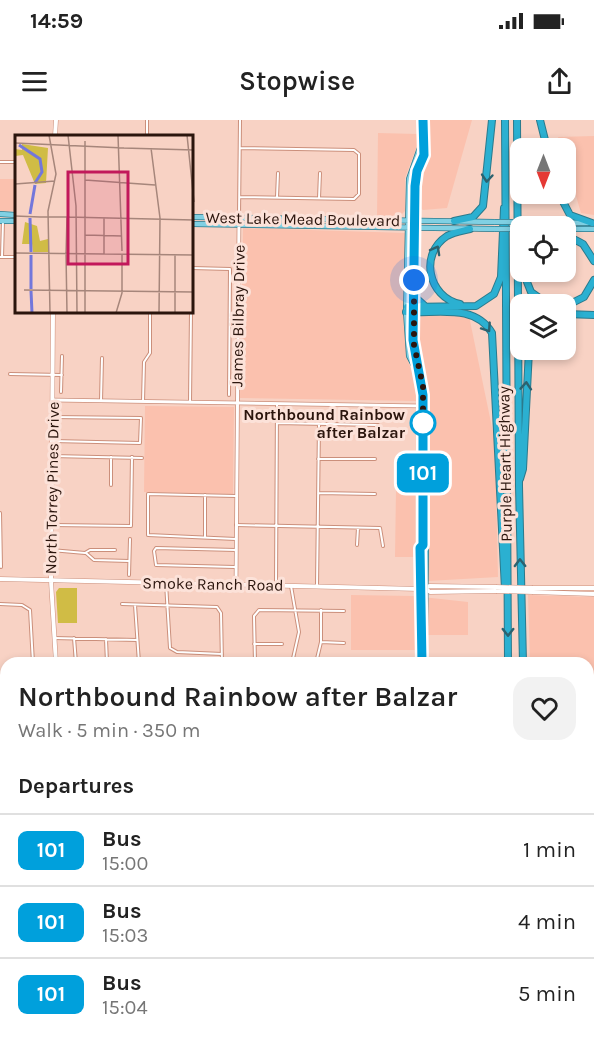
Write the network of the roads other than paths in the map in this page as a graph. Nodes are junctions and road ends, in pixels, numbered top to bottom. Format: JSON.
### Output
{"nodes":[{"id":1,"x":240,"y":120,"type":"edge"},
{"id":2,"x":423,"y":120,"type":"edge"},
{"id":3,"x":492,"y":120,"type":"edge"},
{"id":4,"x":505,"y":120,"type":"edge"},
{"id":5,"x":518,"y":120,"type":"edge"},
{"id":6,"x":540,"y":120,"type":"edge"},
{"id":7,"x":545,"y":138,"type":"edge"},
{"id":8,"x":423,"y":139,"type":"junction"},
{"id":9,"x":240,"y":148,"type":"junction"},
{"id":10,"x":278,"y":173,"type":"dead end"},
{"id":11,"x":320,"y":173,"type":"dead end"},
{"id":12,"x":240,"y":197,"type":"junction"},
{"id":13,"x":277,"y":197,"type":"junction"},
{"id":14,"x":320,"y":198,"type":"junction"},
{"id":15,"x":506,"y":199,"type":"junction"},
{"id":16,"x":564,"y":204,"type":"edge"},
{"id":17,"x":0,"y":214,"type":"edge"},
{"id":18,"x":15,"y":215,"type":"edge"},
{"id":19,"x":517,"y":216,"type":"edge"},
{"id":20,"x":194,"y":217,"type":"edge"},
{"id":21,"x":239,"y":218,"type":"junction"},
{"id":22,"x":293,"y":219,"type":"junction"},
{"id":23,"x":305,"y":219,"type":"junction"},
{"id":24,"x":369,"y":220,"type":"junction"},
{"id":25,"x":2,"y":221,"type":"edge"},
{"id":26,"x":408,"y":221,"type":"junction"},
{"id":27,"x":415,"y":221,"type":"junction"},
{"id":28,"x":454,"y":221,"type":"junction"},
{"id":29,"x":194,"y":224,"type":"edge"},
{"id":30,"x":331,"y":224,"type":"junction"},
{"id":31,"x":239,"y":225,"type":"junction"},
{"id":32,"x":593,"y":225,"type":"edge"},
{"id":33,"x":288,"y":226,"type":"junction"},
{"id":34,"x":576,"y":228,"type":"edge"},
{"id":35,"x":412,"y":229,"type":"junction"},
{"id":36,"x":470,"y":229,"type":"junction"},
{"id":37,"x":510,"y":229,"type":"edge"},
{"id":38,"x":576,"y":240,"type":"edge"},
{"id":39,"x":1,"y":257,"type":"edge"},
{"id":40,"x":594,"y":261,"type":"edge"},
{"id":41,"x":194,"y":268,"type":"edge"},
{"id":42,"x":414,"y":280,"type":"junction"},
{"id":43,"x":501,"y":280,"type":"junction"},
{"id":44,"x":594,"y":280,"type":"edge"},
{"id":45,"x":517,"y":282,"type":"edge"},
{"id":46,"x":576,"y":301,"type":"edge"},
{"id":47,"x":427,"y":307,"type":"junction"},
{"id":48,"x":410,"y":310,"type":"junction"},
{"id":49,"x":53,"y":314,"type":"edge"},
{"id":50,"x":150,"y":314,"type":"edge"},
{"id":51,"x":190,"y":314,"type":"edge"},
{"id":52,"x":576,"y":314,"type":"edge"},
{"id":53,"x":593,"y":315,"type":"edge"},
{"id":54,"x":62,"y":356,"type":"dead end"},
{"id":55,"x":102,"y":358,"type":"dead end"},
{"id":56,"x":528,"y":360,"type":"edge"},
{"id":57,"x":10,"y":374,"type":"dead end"},
{"id":58,"x":53,"y":375,"type":"junction"},
{"id":59,"x":62,"y":375,"type":"junction"},
{"id":60,"x":61,"y":392,"type":"dead end"},
{"id":61,"x":229,"y":395,"type":"dead end"},
{"id":62,"x":53,"y":400,"type":"junction"},
{"id":63,"x":101,"y":401,"type":"junction"},
{"id":64,"x":143,"y":401,"type":"junction"},
{"id":65,"x":190,"y":402,"type":"junction"},
{"id":66,"x":237,"y":403,"type":"junction"},
{"id":67,"x":277,"y":404,"type":"junction"},
{"id":68,"x":423,"y":406,"type":"junction"},
{"id":69,"x":52,"y":417,"type":"junction"},
{"id":70,"x":277,"y":423,"type":"junction"},
{"id":71,"x":319,"y":424,"type":"junction"},
{"id":72,"x":378,"y":426,"type":"dead end"},
{"id":73,"x":52,"y":441,"type":"junction"},
{"id":74,"x":52,"y":456,"type":"junction"},
{"id":75,"x":111,"y":457,"type":"junction"},
{"id":76,"x":132,"y":457,"type":"junction"},
{"id":77,"x":142,"y":458,"type":"dead end"},
{"id":78,"x":318,"y":459,"type":"junction"},
{"id":79,"x":375,"y":459,"type":"dead end"},
{"id":80,"x":111,"y":484,"type":"dead end"},
{"id":81,"x":519,"y":486,"type":"junction"},
{"id":82,"x":318,"y":493,"type":"junction"},
{"id":83,"x":375,"y":494,"type":"dead end"},
{"id":84,"x":205,"y":495,"type":"junction"},
{"id":85,"x":236,"y":496,"type":"junction"},
{"id":86,"x":0,"y":513,"type":"edge"},
{"id":87,"x":51,"y":525,"type":"junction"},
{"id":88,"x":236,"y":525,"type":"junction"},
{"id":89,"x":275,"y":526,"type":"junction"},
{"id":90,"x":318,"y":527,"type":"junction"},
{"id":91,"x":358,"y":528,"type":"junction"},
{"id":92,"x":205,"y":536,"type":"junction"},
{"id":93,"x":130,"y":539,"type":"dead end"},
{"id":94,"x":236,"y":539,"type":"junction"},
{"id":95,"x":357,"y":545,"type":"dead end"},
{"id":96,"x":383,"y":546,"type":"dead end"},
{"id":97,"x":51,"y":550,"type":"junction"},
{"id":98,"x":115,"y":550,"type":"dead end"},
{"id":99,"x":236,"y":550,"type":"junction"},
{"id":100,"x":85,"y":553,"type":"junction"},
{"id":101,"x":129,"y":561,"type":"junction"},
{"id":102,"x":1,"y":567,"type":"edge"},
{"id":103,"x":236,"y":567,"type":"junction"},
{"id":104,"x":129,"y":575,"type":"dead end"},
{"id":105,"x":0,"y":579,"type":"edge"},
{"id":106,"x":51,"y":581,"type":"junction"},
{"id":107,"x":166,"y":583,"type":"junction"},
{"id":108,"x":236,"y":584,"type":"junction"},
{"id":109,"x":276,"y":585,"type":"junction"},
{"id":110,"x":291,"y":586,"type":"junction"},
{"id":111,"x":318,"y":586,"type":"junction"},
{"id":112,"x":594,"y":588,"type":"edge"},
{"id":113,"x":423,"y":589,"type":"junction"},
{"id":114,"x":533,"y":590,"type":"junction"},
{"id":115,"x":594,"y":594,"type":"edge"},
{"id":116,"x":508,"y":601,"type":"junction"},
{"id":117,"x":0,"y":604,"type":"edge"},
{"id":118,"x":122,"y":604,"type":"dead end"},
{"id":119,"x":135,"y":605,"type":"junction"},
{"id":120,"x":166,"y":605,"type":"junction"},
{"id":121,"x":295,"y":609,"type":"junction"},
{"id":122,"x":321,"y":610,"type":"junction"},
{"id":123,"x":344,"y":611,"type":"dead end"},
{"id":124,"x":54,"y":638,"type":"junction"},
{"id":125,"x":74,"y":638,"type":"junction"},
{"id":126,"x":106,"y":639,"type":"junction"},
{"id":127,"x":137,"y":640,"type":"junction"},
{"id":128,"x":321,"y":642,"type":"junction"},
{"id":129,"x":344,"y":643,"type":"dead end"},
{"id":130,"x":254,"y":644,"type":"junction"},
{"id":131,"x":282,"y":644,"type":"dead end"},
{"id":132,"x":222,"y":654,"type":"joint"},
{"id":133,"x":32,"y":657,"type":"edge"},
{"id":134,"x":56,"y":657,"type":"edge"},
{"id":135,"x":76,"y":657,"type":"edge"},
{"id":136,"x":107,"y":657,"type":"edge"},
{"id":137,"x":138,"y":657,"type":"edge"},
{"id":138,"x":255,"y":657,"type":"edge"},
{"id":139,"x":293,"y":657,"type":"edge"},
{"id":140,"x":317,"y":657,"type":"edge"},
{"id":141,"x":422,"y":657,"type":"edge"},
{"id":142,"x":508,"y":657,"type":"edge"},
{"id":143,"x":523,"y":657,"type":"edge"}],
"edges":[{"from":1,"to":9,"type":"street","name":"James Bilbray Drive"},
{"from":2,"to":8,"type":"main road"},
{"from":3,"to":28,"type":"highway","one_way":true},
{"from":4,"to":15,"type":"highway","name":"Purple Heart Highway"},
{"from":5,"to":19,"type":"highway","name":"Purple Heart Highway"},
{"from":6,"to":7,"type":"highway"},
{"from":8,"to":26,"type":"main road"},
{"from":8,"to":27,"type":"main road"},
{"from":9,"to":12,"type":"street","name":"James Bilbray Drive"},
{"from":9,"to":14,"type":"street"},
{"from":10,"to":13,"type":"street"},
{"from":11,"to":14,"type":"street"},
{"from":12,"to":13,"type":"street"},
{"from":12,"to":21,"type":"street","name":"James Bilbray Drive"},
{"from":13,"to":14,"type":"street"},
{"from":15,"to":43,"type":"highway"},
{"from":15,"to":116,"type":"highway","name":"Purple Heart Highway"},
{"from":16,"to":32,"type":"highway"},
{"from":17,"to":18,"type":"main road"},
{"from":20,"to":21,"type":"main road","name":"West Lake Mead Boulevard"},
{"from":21,"to":22,"type":"main road","name":"West Lake Mead Boulevard"},
{"from":21,"to":31,"type":"street","name":"James Bilbray Drive"},
{"from":22,"to":23,"type":"main road","name":"West Lake Mead Boulevard"},
{"from":22,"to":33,"type":"main road"},
{"from":23,"to":24,"type":"main road","name":"West Lake Mead Boulevard"},
{"from":23,"to":30,"type":"main road"},
{"from":24,"to":26,"type":"main road","name":"West Lake Mead Boulevard"},
{"from":24,"to":30,"type":"main road"},
{"from":25,"to":39,"type":"street"},
{"from":26,"to":27,"type":"main road","name":"West Lake Mead Boulevard"},
{"from":26,"to":35,"type":"main road"},
{"from":27,"to":28,"type":"main road","name":"West Lake Mead Boulevard"},
{"from":27,"to":35,"type":"main road"},
{"from":28,"to":32,"type":"main road","name":"West Lake Mead Boulevard","bridge":true},
{"from":29,"to":31,"type":"main road","name":"West Lake Mead Boulevard"},
{"from":30,"to":33,"type":"main road","name":"West Lake Mead Boulevard"},
{"from":30,"to":35,"type":"main road","name":"West Lake Mead Boulevard"},
{"from":31,"to":33,"type":"main road","name":"West Lake Mead Boulevard"},
{"from":31,"to":66,"type":"street","name":"James Bilbray Drive"},
{"from":32,"to":34,"type":"main road"},
{"from":35,"to":36,"type":"main road","name":"West Lake Mead Boulevard"},
{"from":35,"to":42,"type":"main road"},
{"from":35,"to":48,"type":"main road"},
{"from":36,"to":37,"type":"main road","name":"West Lake Mead Boulevard","bridge":true},
{"from":43,"to":36,"type":"highway","one_way":true},
{"from":38,"to":40,"type":"highway"},
{"from":41,"to":61,"type":"street"},
{"from":42,"to":47,"type":"highway"},
{"from":42,"to":48,"type":"main road"},
{"from":43,"to":47,"type":"highway"},
{"from":44,"to":46,"type":"highway"},
{"from":45,"to":81,"type":"highway","name":"Purple Heart Highway"},
{"from":47,"to":48,"type":"highway"},
{"from":48,"to":68,"type":"main road"},
{"from":48,"to":116,"type":"highway","one_way":true},
{"from":49,"to":58,"type":"main road","name":"North Torrey Pines Drive"},
{"from":50,"to":64,"type":"street"},
{"from":51,"to":65,"type":"street"},
{"from":52,"to":53,"type":"highway"},
{"from":54,"to":59,"type":"street"},
{"from":55,"to":63,"type":"street"},
{"from":81,"to":56,"type":"highway","one_way":true},
{"from":57,"to":58,"type":"street"},
{"from":58,"to":59,"type":"street"},
{"from":58,"to":62,"type":"main road","name":"North Torrey Pines Drive"},
{"from":59,"to":60,"type":"street"},
{"from":62,"to":63,"type":"street"},
{"from":62,"to":69,"type":"main road","name":"North Torrey Pines Drive"},
{"from":63,"to":64,"type":"street"},
{"from":64,"to":65,"type":"street"},
{"from":65,"to":66,"type":"street"},
{"from":66,"to":67,"type":"street"},
{"from":66,"to":85,"type":"street","name":"James Bilbray Drive"},
{"from":67,"to":68,"type":"street"},
{"from":67,"to":70,"type":"street"},
{"from":68,"to":113,"type":"main road"},
{"from":69,"to":73,"type":"main road","name":"North Torrey Pines Drive"},
{"from":69,"to":73,"type":"street"},
{"from":70,"to":71,"type":"street"},
{"from":70,"to":89,"type":"street"},
{"from":71,"to":72,"type":"street"},
{"from":71,"to":78,"type":"street"},
{"from":73,"to":74,"type":"main road","name":"North Torrey Pines Drive"},
{"from":74,"to":75,"type":"street"},
{"from":74,"to":87,"type":"main road","name":"North Torrey Pines Drive"},
{"from":75,"to":76,"type":"street"},
{"from":75,"to":80,"type":"street"},
{"from":76,"to":77,"type":"street"},
{"from":76,"to":87,"type":"street"},
{"from":78,"to":79,"type":"street"},
{"from":78,"to":82,"type":"street"},
{"from":143,"to":81,"type":"highway","name":"Purple Heart Highway","one_way":true},
{"from":82,"to":83,"type":"street"},
{"from":82,"to":90,"type":"street"},
{"from":84,"to":85,"type":"street"},
{"from":84,"to":92,"type":"street"},
{"from":84,"to":92,"type":"street"},
{"from":85,"to":88,"type":"street","name":"James Bilbray Drive"},
{"from":86,"to":102,"type":"street"},
{"from":87,"to":97,"type":"main road","name":"North Torrey Pines Drive"},
{"from":88,"to":89,"type":"street"},
{"from":88,"to":94,"type":"street","name":"James Bilbray Drive"},
{"from":89,"to":90,"type":"street"},
{"from":89,"to":109,"type":"street"},
{"from":90,"to":91,"type":"street"},
{"from":90,"to":111,"type":"street"},
{"from":91,"to":95,"type":"street"},
{"from":91,"to":96,"type":"street"},
{"from":92,"to":94,"type":"street"},
{"from":93,"to":101,"type":"street"},
{"from":94,"to":99,"type":"street","name":"James Bilbray Drive"},
{"from":97,"to":100,"type":"street"},
{"from":97,"to":106,"type":"main road","name":"North Torrey Pines Drive"},
{"from":98,"to":100,"type":"street"},
{"from":99,"to":103,"type":"street","name":"James Bilbray Drive"},
{"from":99,"to":103,"type":"street"},
{"from":100,"to":101,"type":"street"},
{"from":101,"to":104,"type":"street"},
{"from":103,"to":108,"type":"street","name":"James Bilbray Drive"},
{"from":105,"to":106,"type":"main road","name":"Smoke Ranch Road"},
{"from":106,"to":107,"type":"main road","name":"Smoke Ranch Road"},
{"from":106,"to":124,"type":"main road","name":"North Torrey Pines Drive"},
{"from":107,"to":108,"type":"main road","name":"Smoke Ranch Road"},
{"from":107,"to":120,"type":"street"},
{"from":108,"to":109,"type":"main road","name":"Smoke Ranch Road"},
{"from":109,"to":110,"type":"main road","name":"Smoke Ranch Road"},
{"from":110,"to":111,"type":"main road","name":"Smoke Ranch Road"},
{"from":110,"to":121,"type":"street"},
{"from":111,"to":113,"type":"main road","name":"Smoke Ranch Road"},
{"from":112,"to":114,"type":"main road","name":"Smoke Ranch Road"},
{"from":113,"to":114,"type":"main road","name":"Smoke Ranch Road","bridge":true},
{"from":113,"to":141,"type":"main road"},
{"from":114,"to":115,"type":"main road","name":"Smoke Ranch Road"},
{"from":116,"to":142,"type":"highway","name":"Purple Heart Highway","one_way":true},
{"from":117,"to":133,"type":"street"},
{"from":118,"to":119,"type":"street"},
{"from":119,"to":120,"type":"street"},
{"from":119,"to":127,"type":"street"},
{"from":120,"to":132,"type":"street"},
{"from":120,"to":132,"type":"street"},
{"from":121,"to":122,"type":"street"},
{"from":121,"to":130,"type":"street"},
{"from":121,"to":139,"type":"street"},
{"from":122,"to":123,"type":"street"},
{"from":122,"to":128,"type":"street"},
{"from":124,"to":125,"type":"street"},
{"from":124,"to":134,"type":"main road","name":"North Torrey Pines Drive"},
{"from":125,"to":126,"type":"street"},
{"from":125,"to":135,"type":"street"},
{"from":126,"to":127,"type":"street"},
{"from":126,"to":136,"type":"street"},
{"from":127,"to":137,"type":"street"},
{"from":128,"to":129,"type":"street"},
{"from":128,"to":140,"type":"street"},
{"from":130,"to":131,"type":"street"},
{"from":130,"to":138,"type":"street"}]}
